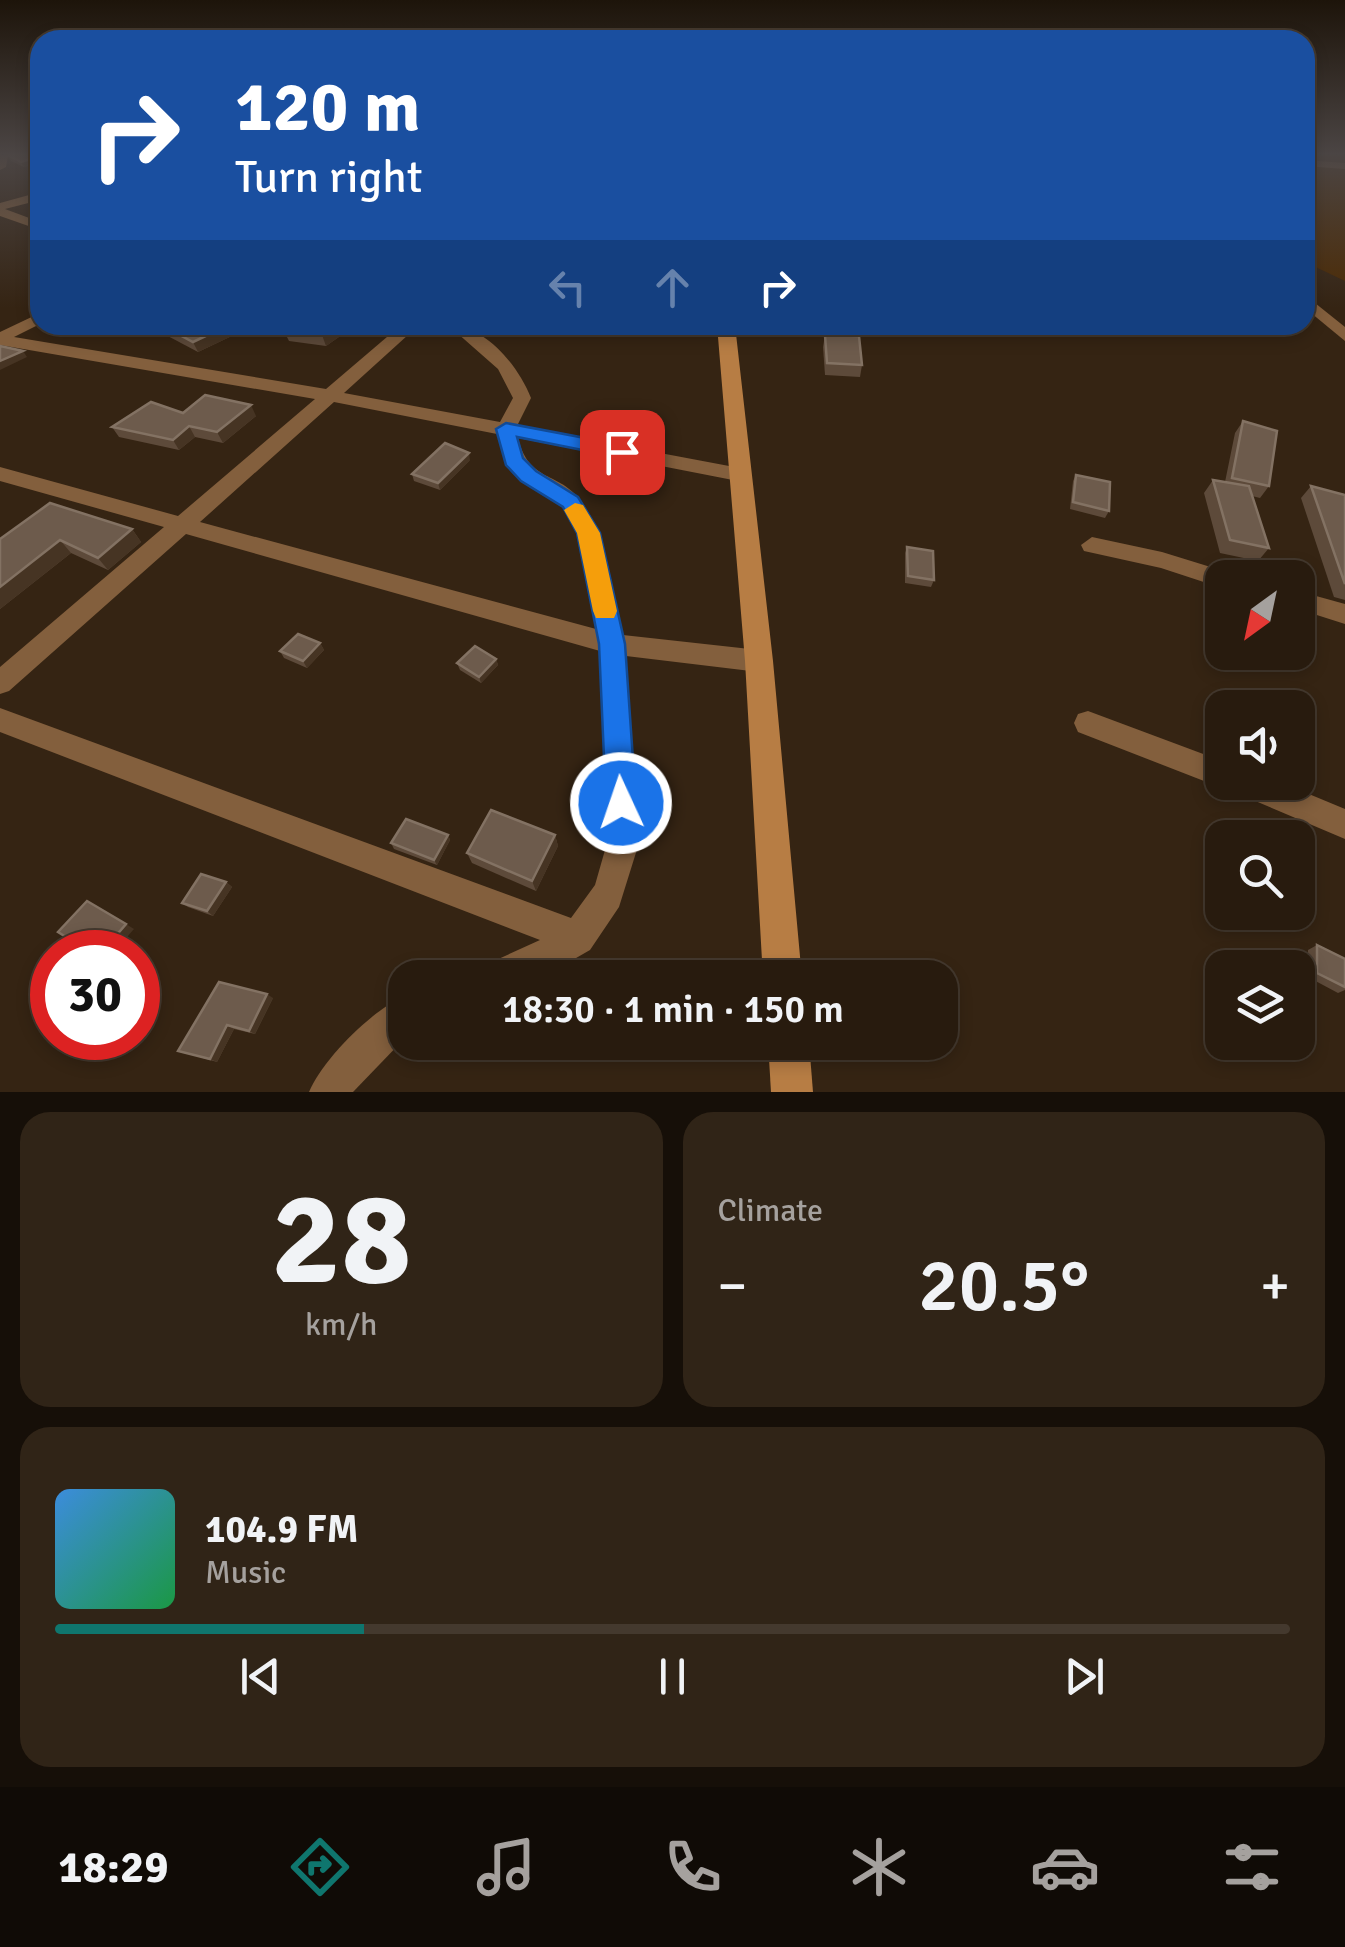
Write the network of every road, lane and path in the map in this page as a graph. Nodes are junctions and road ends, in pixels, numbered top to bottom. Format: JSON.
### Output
{"nodes":[{"id":1,"x":4,"y":212,"type":"edge"},
{"id":2,"x":30,"y":222,"type":"edge"},
{"id":3,"x":1315,"y":309,"type":"edge"},
{"id":4,"x":30,"y":322,"type":"edge"},
{"id":5,"x":2,"y":335,"type":"edge"},
{"id":6,"x":400,"y":335,"type":"edge"},
{"id":7,"x":469,"y":335,"type":"edge"},
{"id":8,"x":727,"y":335,"type":"edge"},
{"id":9,"x":1345,"y":336,"type":"edge"},
{"id":10,"x":332,"y":396,"type":"junction"},
{"id":11,"x":506,"y":429,"type":"junction"},
{"id":12,"x":0,"y":474,"type":"edge"},
{"id":13,"x":738,"y":474,"type":"junction"},
{"id":14,"x":181,"y":527,"type":"junction"},
{"id":15,"x":1092,"y":545,"type":"dead end"},
{"id":16,"x":1205,"y":573,"type":"edge"},
{"id":17,"x":1315,"y":605,"type":"edge"},
{"id":18,"x":1345,"y":614,"type":"edge"},
{"id":19,"x":612,"y":644,"type":"junction"},
{"id":20,"x":759,"y":662,"type":"junction"},
{"id":21,"x":0,"y":683,"type":"edge"},
{"id":22,"x":0,"y":720,"type":"edge"},
{"id":23,"x":1088,"y":723,"type":"dead end"},
{"id":24,"x":1205,"y":768,"type":"edge"},
{"id":25,"x":1287,"y":800,"type":"edge"},
{"id":26,"x":1345,"y":824,"type":"edge"},
{"id":27,"x":578,"y":938,"type":"junction"},
{"id":28,"x":532,"y":960,"type":"edge"},
{"id":29,"x":782,"y":960,"type":"edge"},
{"id":30,"x":388,"y":1029,"type":"edge"},
{"id":31,"x":789,"y":1060,"type":"edge"},
{"id":32,"x":328,"y":1092,"type":"edge"},
{"id":33,"x":792,"y":1092,"type":"edge"}],
"edges":[{"from":1,"to":2,"type":"street"},
{"from":3,"to":9,"type":"street"},
{"from":4,"to":5,"type":"street"},
{"from":5,"to":10,"type":"street"},
{"from":6,"to":10,"type":"street"},
{"from":7,"to":11,"type":"street"},
{"from":8,"to":13,"type":"main road"},
{"from":10,"to":11,"type":"street"},
{"from":10,"to":14,"type":"street"},
{"from":11,"to":13,"type":"street"},
{"from":11,"to":19,"type":"street"},
{"from":12,"to":14,"type":"street"},
{"from":13,"to":20,"type":"main road"},
{"from":14,"to":19,"type":"street"},
{"from":14,"to":21,"type":"street"},
{"from":15,"to":16,"type":"street"},
{"from":17,"to":18,"type":"street"},
{"from":19,"to":20,"type":"street"},
{"from":19,"to":27,"type":"street"},
{"from":20,"to":29,"type":"main road"},
{"from":22,"to":27,"type":"street"},
{"from":23,"to":24,"type":"street"},
{"from":25,"to":26,"type":"street"},
{"from":27,"to":28,"type":"street"},
{"from":30,"to":32,"type":"street"},
{"from":31,"to":33,"type":"main road"}]}
